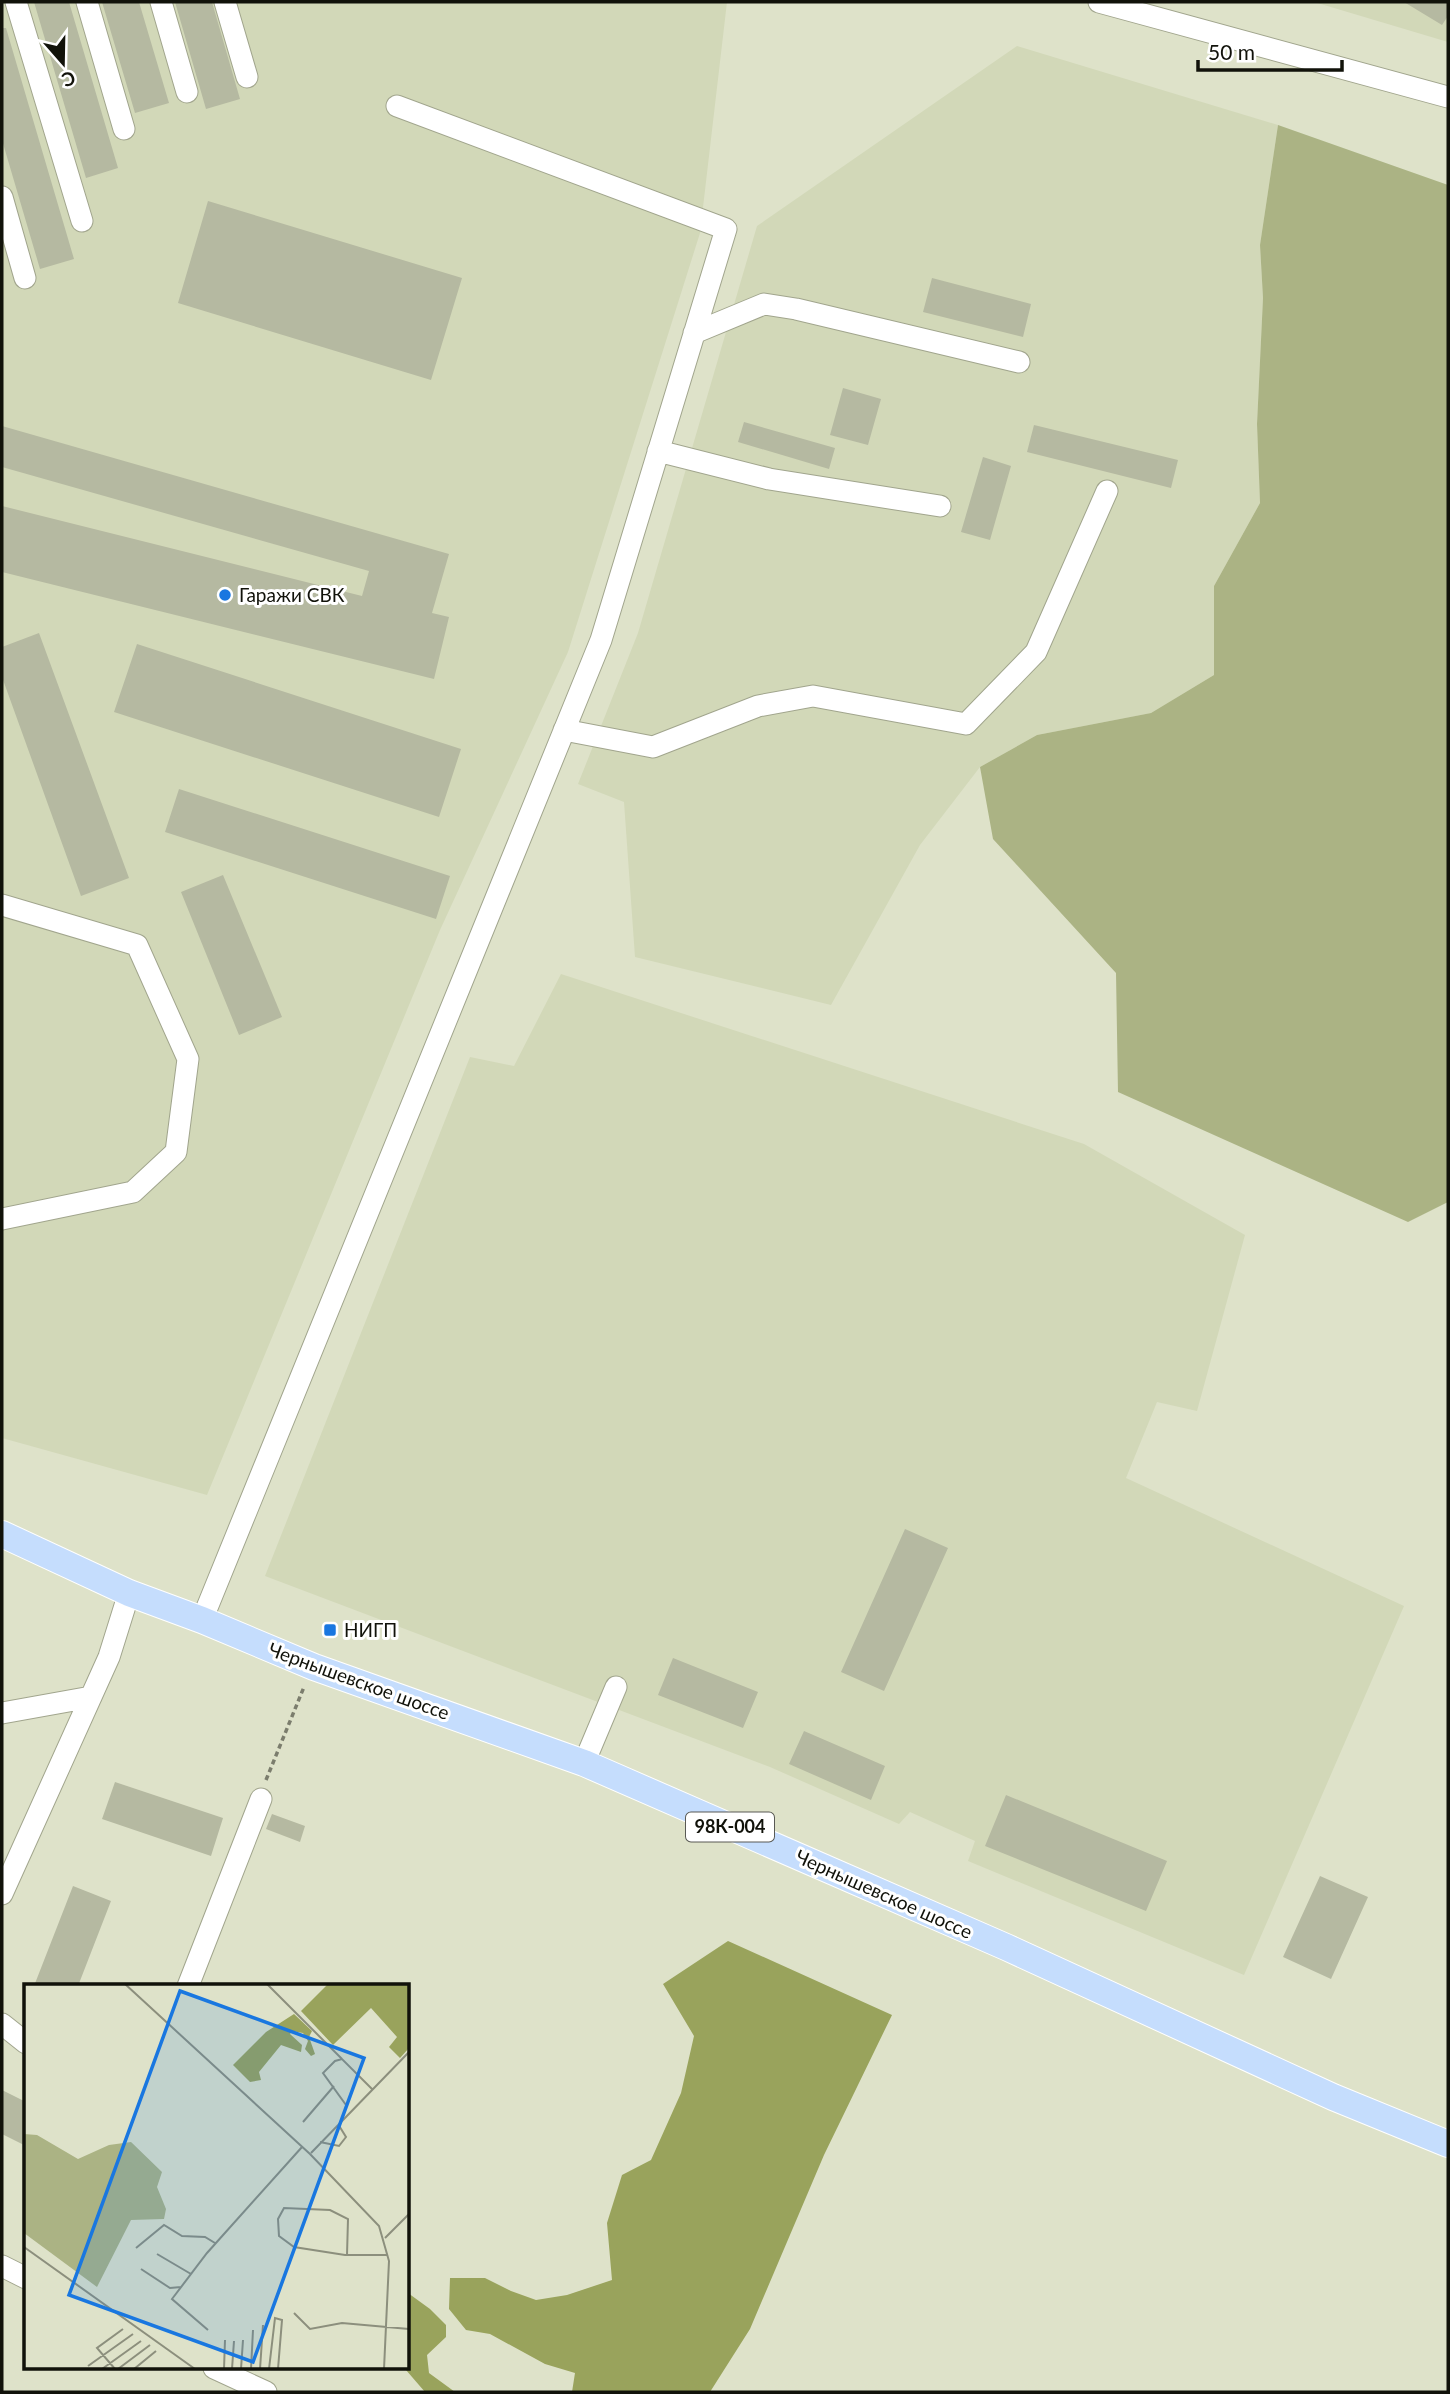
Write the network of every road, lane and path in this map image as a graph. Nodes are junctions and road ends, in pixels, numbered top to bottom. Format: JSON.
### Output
{"nodes":[{"id":1,"x":16,"y":2,"type":"edge"},
{"id":2,"x":87,"y":2,"type":"edge"},
{"id":3,"x":161,"y":2,"type":"edge"},
{"id":4,"x":225,"y":2,"type":"edge"},
{"id":5,"x":1099,"y":2,"type":"edge"},
{"id":6,"x":247,"y":77,"type":"dead end"},
{"id":7,"x":187,"y":92,"type":"dead end"},
{"id":8,"x":1448,"y":97,"type":"edge"},
{"id":9,"x":397,"y":106,"type":"dead end"},
{"id":10,"x":124,"y":129,"type":"dead end"},
{"id":11,"x":2,"y":197,"type":"edge"},
{"id":12,"x":82,"y":221,"type":"dead end"},
{"id":13,"x":25,"y":278,"type":"dead end"},
{"id":14,"x":694,"y":333,"type":"junction"},
{"id":15,"x":1019,"y":362,"type":"dead end"},
{"id":16,"x":658,"y":452,"type":"junction"},
{"id":17,"x":1107,"y":491,"type":"dead end"},
{"id":18,"x":940,"y":506,"type":"dead end"},
{"id":19,"x":564,"y":730,"type":"junction"},
{"id":20,"x":2,"y":905,"type":"edge"},
{"id":21,"x":2,"y":1219,"type":"edge"},
{"id":22,"x":2,"y":1534,"type":"edge"},
{"id":23,"x":129,"y":1593,"type":"junction"},
{"id":24,"x":202,"y":1620,"type":"junction"},
{"id":25,"x":616,"y":1687,"type":"dead end"},
{"id":26,"x":91,"y":1697,"type":"junction"},
{"id":27,"x":293,"y":1711,"type":"dead end"},
{"id":28,"x":2,"y":1713,"type":"edge"},
{"id":29,"x":584,"y":1763,"type":"junction"},
{"id":30,"x":268,"y":1773,"type":"dead end"},
{"id":31,"x":261,"y":1800,"type":"dead end"},
{"id":32,"x":7,"y":1871,"type":"edge"},
{"id":33,"x":2,"y":1894,"type":"edge"},
{"id":34,"x":189,"y":1984,"type":"edge"},
{"id":35,"x":2,"y":2024,"type":"edge"},
{"id":36,"x":24,"y":2041,"type":"edge"},
{"id":37,"x":1448,"y":2144,"type":"edge"},
{"id":38,"x":2,"y":2266,"type":"edge"},
{"id":39,"x":24,"y":2277,"type":"edge"},
{"id":40,"x":218,"y":2370,"type":"edge"},
{"id":41,"x":266,"y":2392,"type":"edge"}],
"edges":[{"from":1,"to":12,"type":"street"},
{"from":2,"to":10,"type":"street"},
{"from":3,"to":7,"type":"street"},
{"from":4,"to":6,"type":"street"},
{"from":5,"to":8,"type":"street"},
{"from":9,"to":14,"type":"street"},
{"from":11,"to":13,"type":"street"},
{"from":14,"to":15,"type":"street"},
{"from":14,"to":16,"type":"street"},
{"from":16,"to":18,"type":"street"},
{"from":16,"to":19,"type":"street"},
{"from":17,"to":19,"type":"street"},
{"from":19,"to":24,"type":"street"},
{"from":20,"to":21,"type":"street"},
{"from":22,"to":23,"type":"main road","name":"Чернышевское шоссе","number":"98К-004"},
{"from":23,"to":24,"type":"main road","name":"Чернышевское шоссе","number":"98К-004"},
{"from":23,"to":26,"type":"street"},
{"from":24,"to":29,"type":"main road","name":"Чернышевское шоссе","number":"98К-004"},
{"from":25,"to":29,"type":"street"},
{"from":26,"to":28,"type":"street"},
{"from":26,"to":32,"type":"street"},
{"from":27,"to":30,"type":"path"},
{"from":29,"to":37,"type":"main road","name":"Чернышевское шоссе","number":"98К-004"},
{"from":31,"to":34,"type":"street"},
{"from":32,"to":33,"type":"street"},
{"from":35,"to":36,"type":"street"},
{"from":38,"to":39,"type":"street"},
{"from":40,"to":41,"type":"street"}]}
